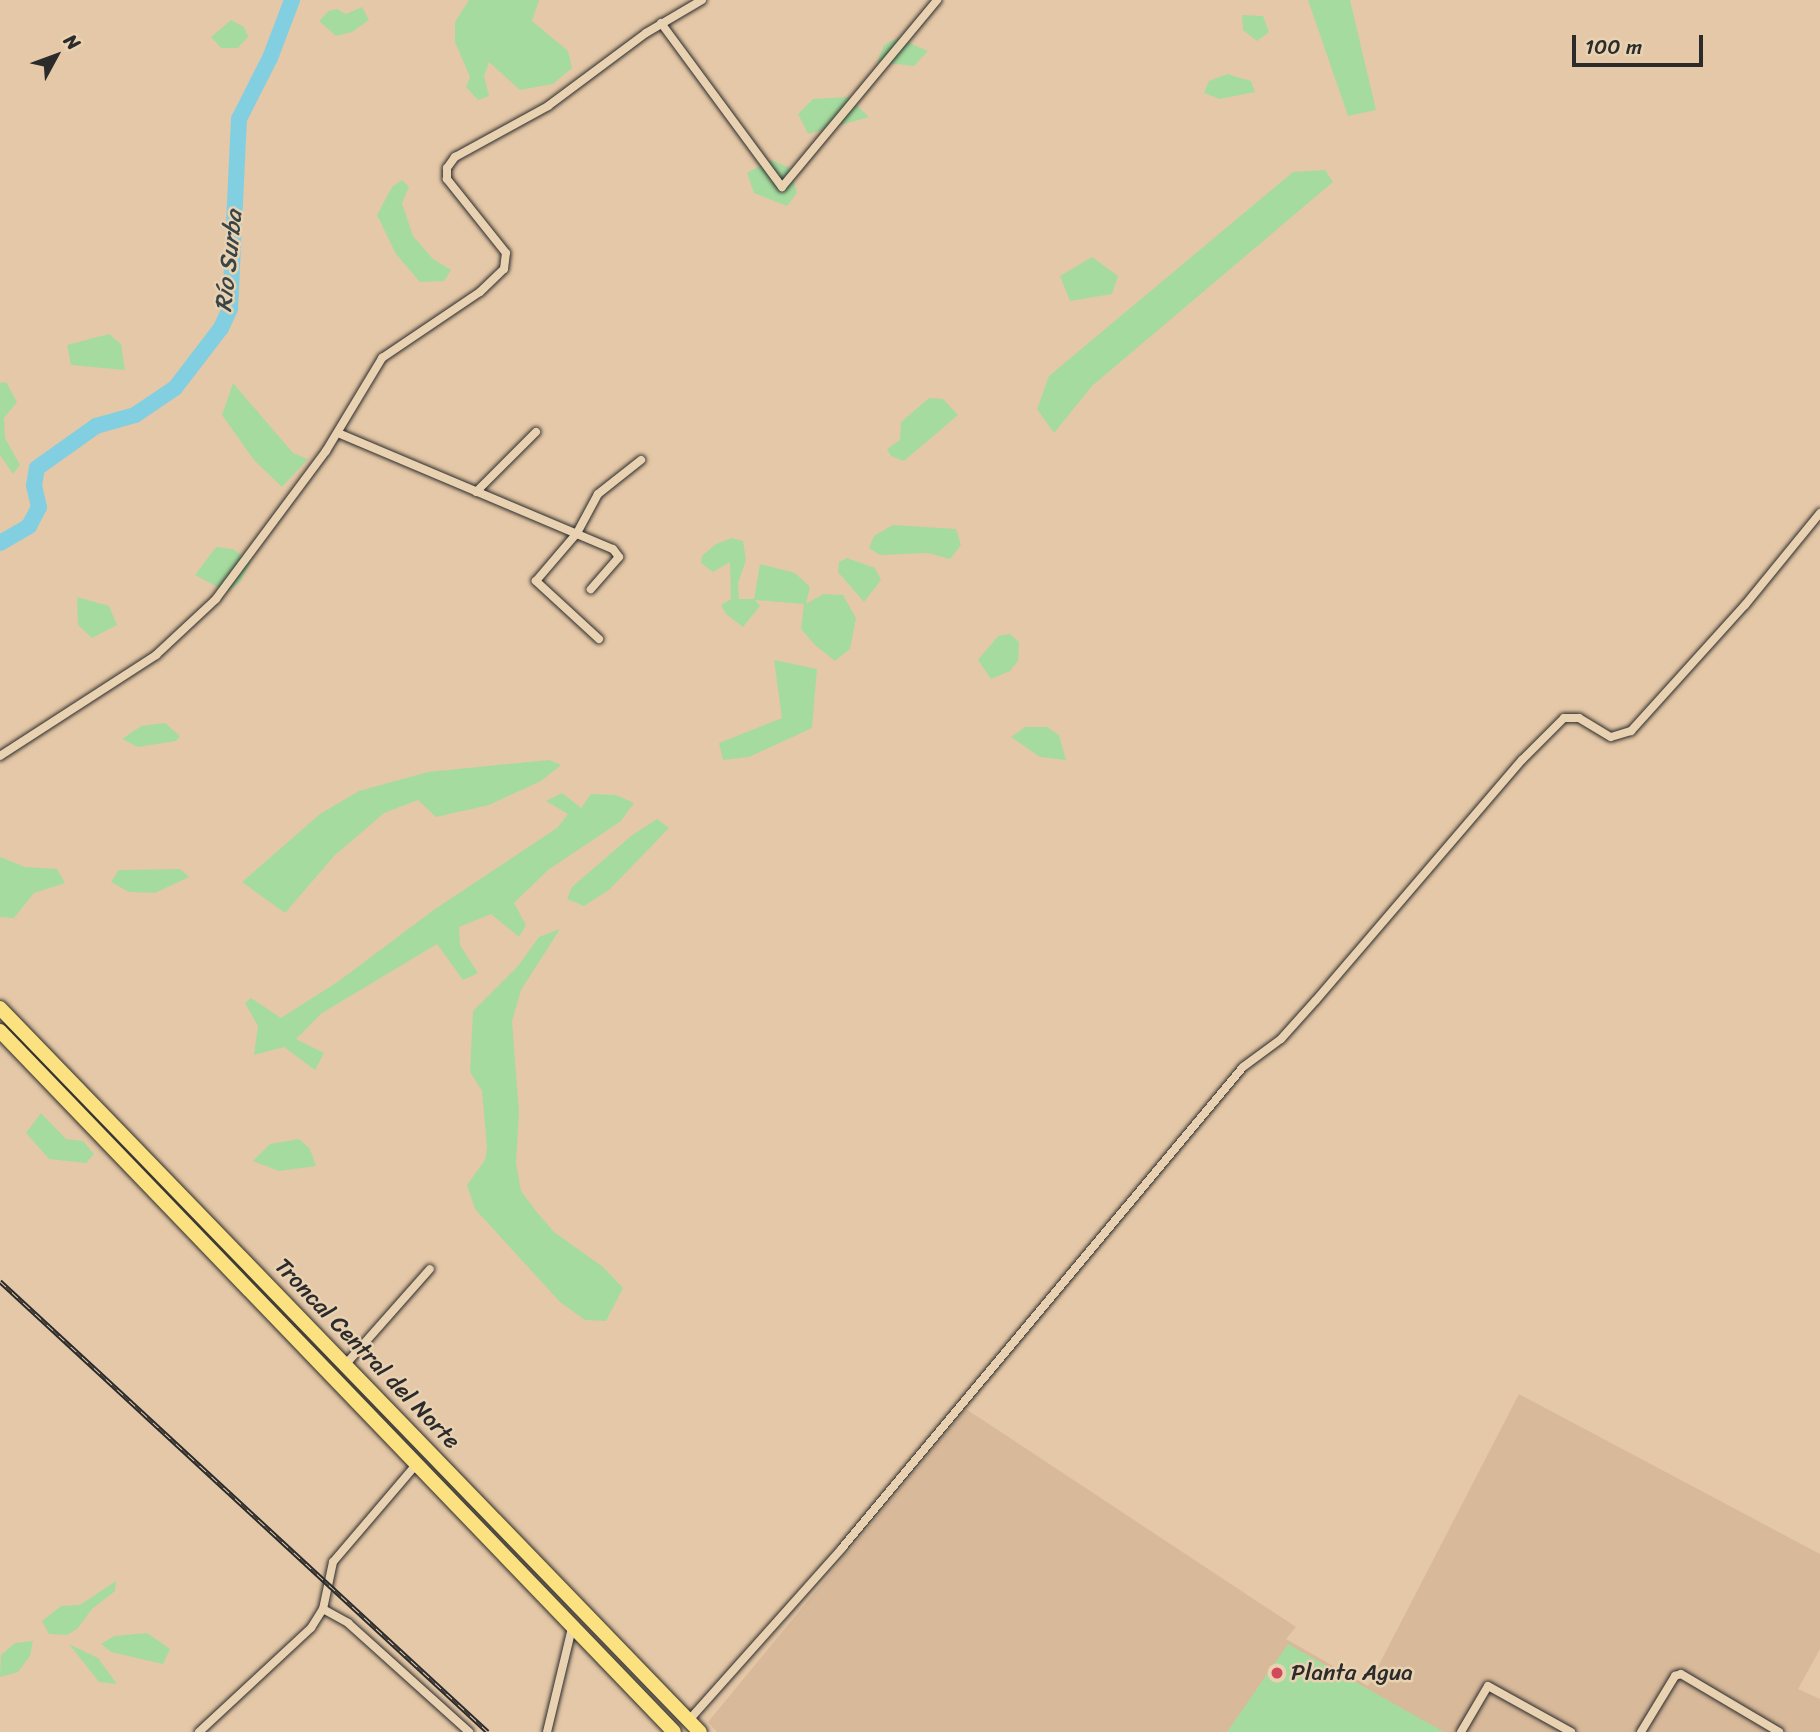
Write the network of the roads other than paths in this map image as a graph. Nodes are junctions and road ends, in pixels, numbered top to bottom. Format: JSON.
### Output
{"nodes":[{"id":1,"x":702,"y":0,"type":"edge"},
{"id":2,"x":937,"y":0,"type":"edge"},
{"id":3,"x":661,"y":23,"type":"junction"},
{"id":4,"x":536,"y":432,"type":"dead end"},
{"id":5,"x":338,"y":433,"type":"junction"},
{"id":6,"x":641,"y":460,"type":"dead end"},
{"id":7,"x":476,"y":492,"type":"junction"},
{"id":8,"x":1820,"y":513,"type":"edge"},
{"id":9,"x":577,"y":533,"type":"junction"},
{"id":10,"x":591,"y":589,"type":"dead end"},
{"id":11,"x":599,"y":639,"type":"dead end"},
{"id":12,"x":0,"y":756,"type":"edge"},
{"id":13,"x":0,"y":1008,"type":"edge"},
{"id":14,"x":0,"y":1031,"type":"edge"},
{"id":15,"x":430,"y":1269,"type":"dead end"},
{"id":16,"x":345,"y":1365,"type":"junction"},
{"id":17,"x":415,"y":1466,"type":"junction"},
{"id":18,"x":323,"y":1609,"type":"junction"},
{"id":19,"x":572,"y":1628,"type":"junction"},
{"id":20,"x":688,"y":1720,"type":"junction"},
{"id":21,"x":199,"y":1732,"type":"edge"},
{"id":22,"x":469,"y":1732,"type":"edge"},
{"id":23,"x":547,"y":1732,"type":"edge"},
{"id":24,"x":674,"y":1732,"type":"edge"},
{"id":25,"x":700,"y":1732,"type":"edge"},
{"id":26,"x":1461,"y":1732,"type":"edge"},
{"id":27,"x":1571,"y":1732,"type":"edge"},
{"id":28,"x":1640,"y":1732,"type":"edge"},
{"id":29,"x":1779,"y":1732,"type":"edge"}],
"edges":[{"from":1,"to":3,"type":"street"},
{"from":2,"to":3,"type":"street"},
{"from":3,"to":5,"type":"street"},
{"from":4,"to":7,"type":"street"},
{"from":5,"to":7,"type":"street"},
{"from":5,"to":12,"type":"street"},
{"from":6,"to":9,"type":"street"},
{"from":7,"to":9,"type":"street"},
{"from":8,"to":20,"type":"street"},
{"from":9,"to":10,"type":"street"},
{"from":9,"to":11,"type":"street"},
{"from":13,"to":16,"type":"highway","name":"Troncal Central del Norte"},
{"from":14,"to":17,"type":"highway","name":"Troncal Central del Norte"},
{"from":15,"to":16,"type":"street"},
{"from":16,"to":20,"type":"highway","name":"Troncal Central del Norte"},
{"from":17,"to":18,"type":"street"},
{"from":17,"to":19,"type":"highway","name":"Troncal Central del Norte"},
{"from":18,"to":21,"type":"street"},
{"from":18,"to":22,"type":"street"},
{"from":19,"to":23,"type":"street"},
{"from":19,"to":24,"type":"highway","name":"Troncal Central del Norte"},
{"from":20,"to":25,"type":"highway","name":"Troncal Central del Norte"},
{"from":26,"to":27,"type":"street"},
{"from":28,"to":29,"type":"street"}]}
